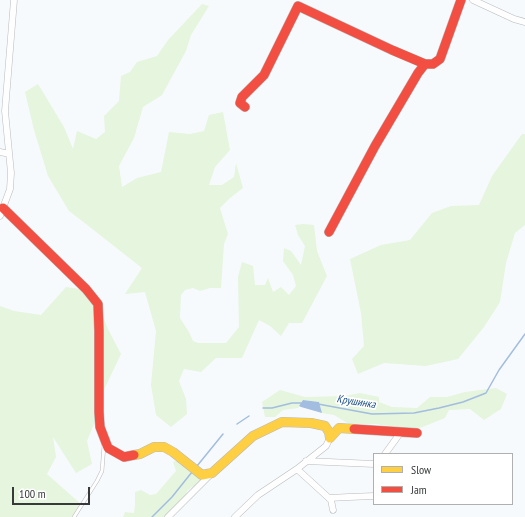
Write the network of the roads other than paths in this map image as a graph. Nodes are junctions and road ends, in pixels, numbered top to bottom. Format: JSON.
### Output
{"nodes":[{"id":1,"x":14,"y":0,"type":"edge"},
{"id":2,"x":461,"y":0,"type":"edge"},
{"id":3,"x":473,"y":0,"type":"edge"},
{"id":4,"x":525,"y":22,"type":"edge"},
{"id":5,"x":425,"y":64,"type":"junction"},
{"id":6,"x":245,"y":107,"type":"dead end"},
{"id":7,"x":0,"y":152,"type":"edge"},
{"id":8,"x":9,"y":154,"type":"junction"},
{"id":9,"x":1,"y":212,"type":"edge"},
{"id":10,"x":328,"y":232,"type":"dead end"},
{"id":11,"x":325,"y":426,"type":"junction"},
{"id":12,"x":339,"y":428,"type":"junction"},
{"id":13,"x":401,"y":432,"type":"junction"},
{"id":14,"x":417,"y":434,"type":"dead end"},
{"id":15,"x":104,"y":438,"type":"junction"},
{"id":16,"x":330,"y":438,"type":"junction"},
{"id":17,"x":386,"y":453,"type":"edge"},
{"id":18,"x":306,"y":461,"type":"junction"},
{"id":19,"x":373,"y":464,"type":"edge"},
{"id":20,"x":297,"y":469,"type":"junction"},
{"id":21,"x":212,"y":473,"type":"junction"},
{"id":22,"x":373,"y":496,"type":"edge"},
{"id":23,"x":329,"y":498,"type":"junction"},
{"id":24,"x":333,"y":510,"type":"dead end"},
{"id":25,"x":74,"y":517,"type":"edge"},
{"id":26,"x":168,"y":517,"type":"edge"},
{"id":27,"x":235,"y":517,"type":"edge"}],
"edges":[{"from":1,"to":8,"type":"street"},
{"from":2,"to":5,"type":"street"},
{"from":3,"to":4,"type":"street"},
{"from":5,"to":6,"type":"street"},
{"from":5,"to":10,"type":"street"},
{"from":7,"to":8,"type":"street"},
{"from":8,"to":9,"type":"street"},
{"from":9,"to":15,"type":"street"},
{"from":11,"to":12,"type":"street"},
{"from":11,"to":16,"type":"street"},
{"from":11,"to":21,"type":"street"},
{"from":12,"to":13,"type":"street"},
{"from":12,"to":16,"type":"street"},
{"from":13,"to":14,"type":"street"},
{"from":13,"to":17,"type":"street"},
{"from":15,"to":21,"type":"street"},
{"from":15,"to":25,"type":"lane"},
{"from":16,"to":18,"type":"street"},
{"from":18,"to":19,"type":"street"},
{"from":18,"to":20,"type":"street"},
{"from":20,"to":23,"type":"street"},
{"from":20,"to":27,"type":"street"},
{"from":21,"to":26,"type":"street"},
{"from":22,"to":23,"type":"street"},
{"from":23,"to":24,"type":"street"}]}
